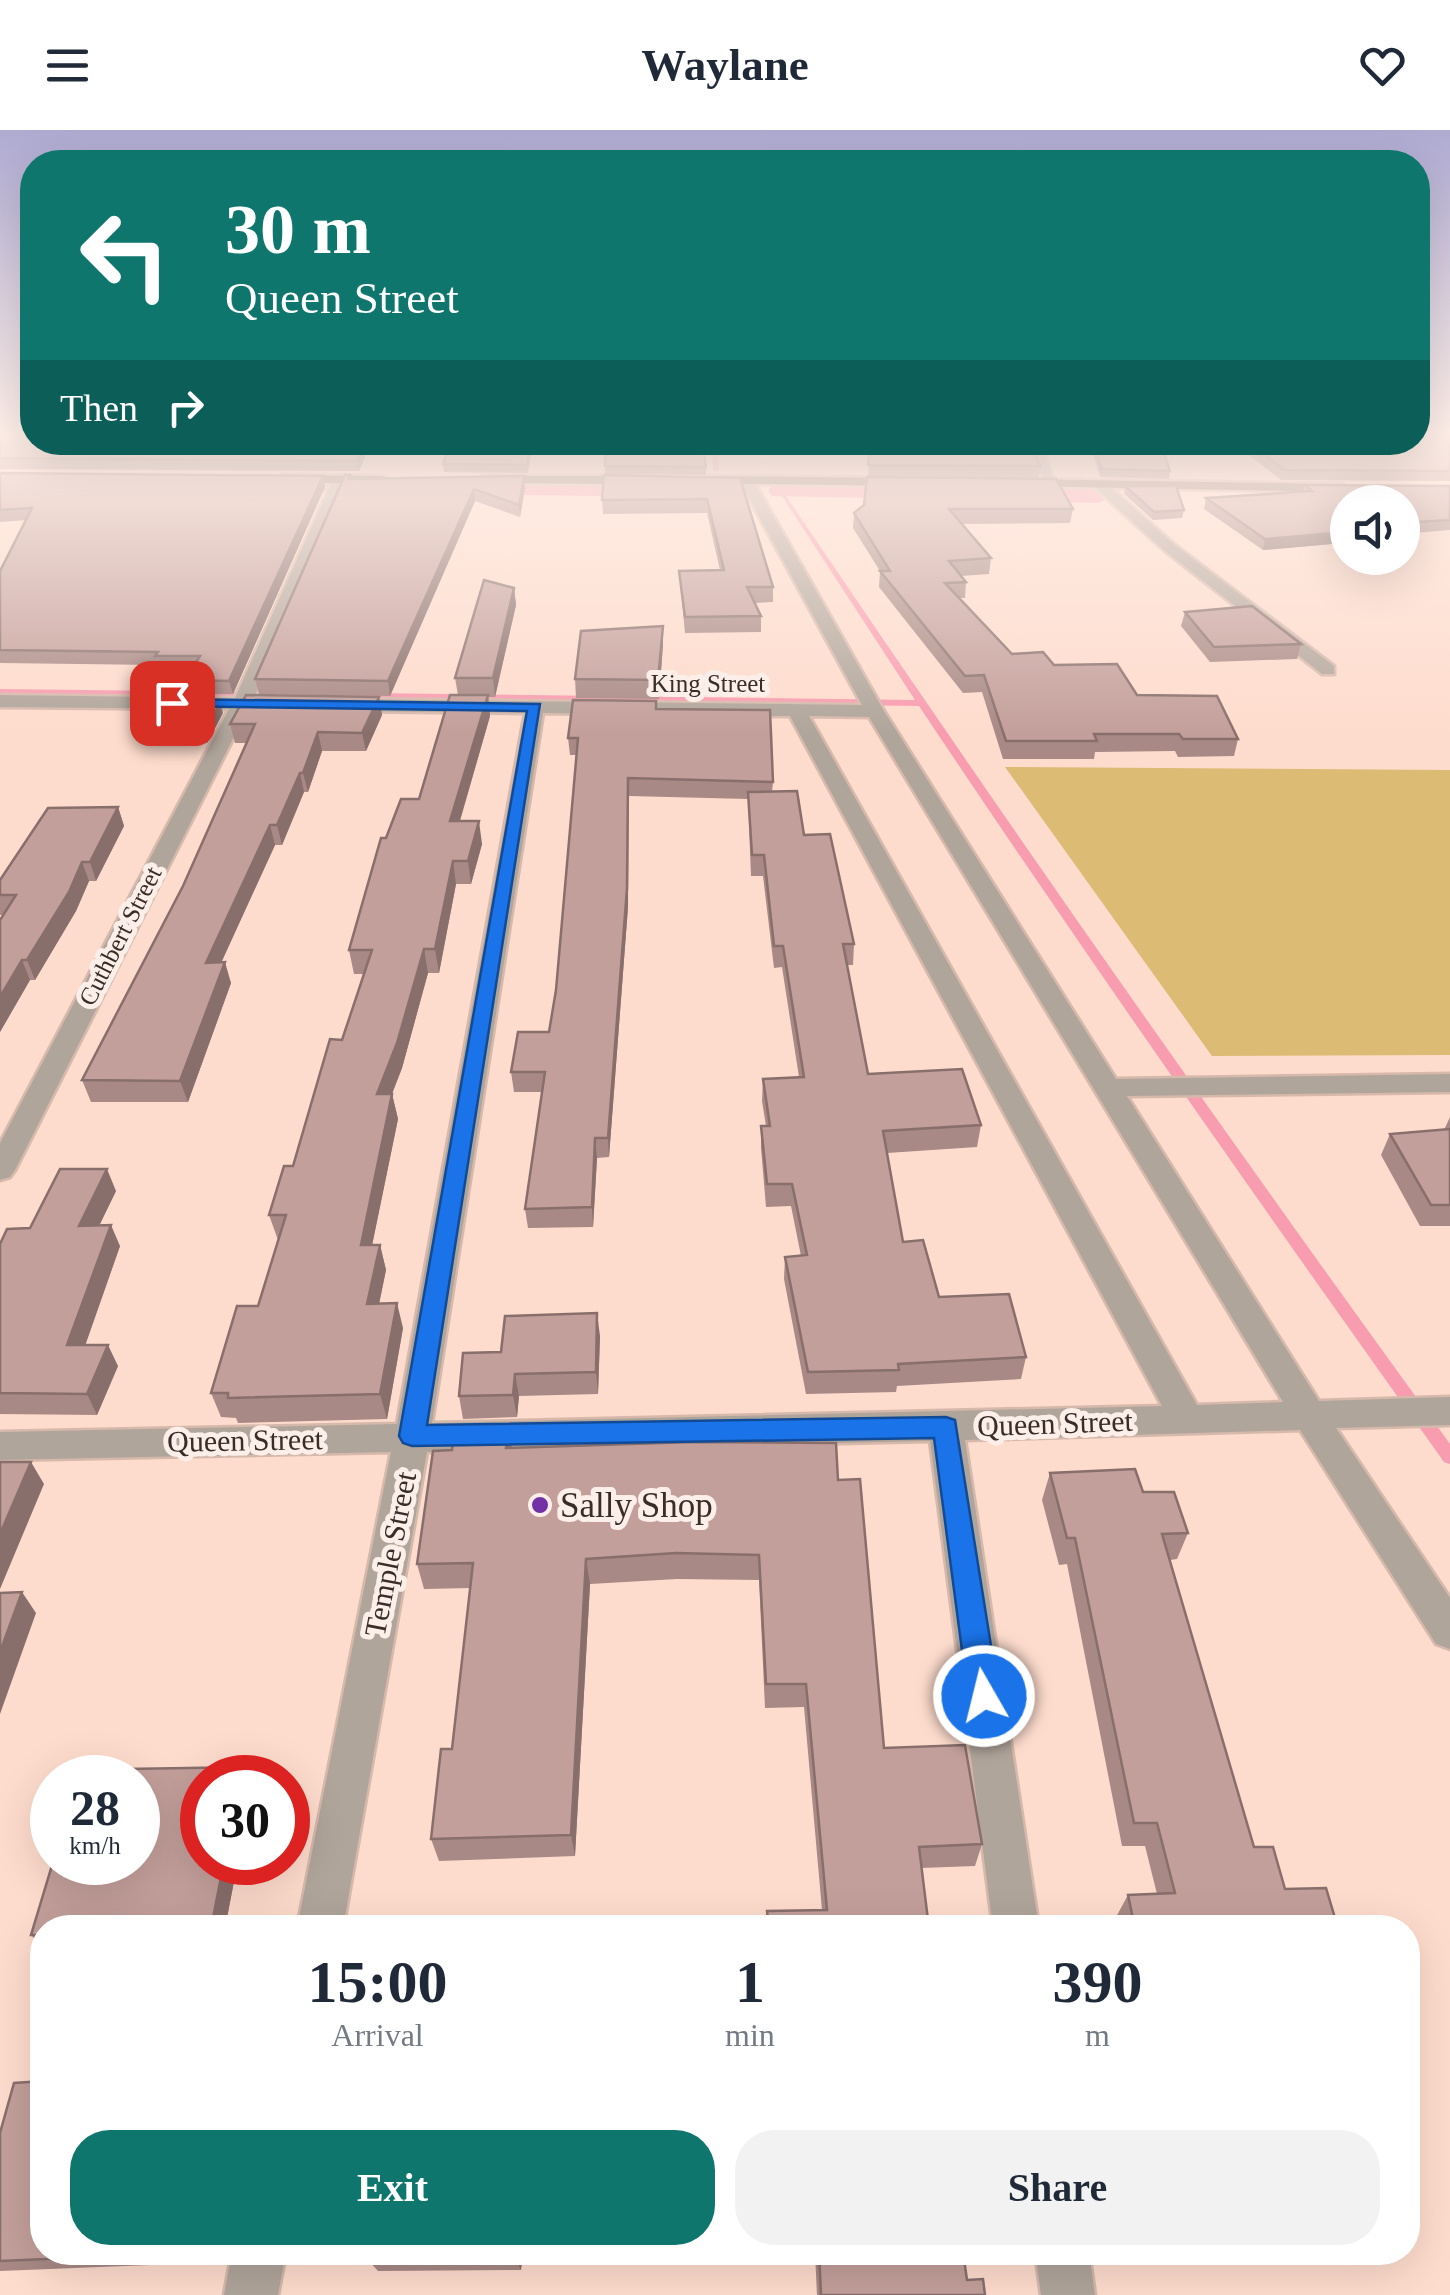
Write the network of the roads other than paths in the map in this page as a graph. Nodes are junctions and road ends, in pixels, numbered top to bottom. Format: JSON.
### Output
{"nodes":[{"id":1,"x":317,"y":532,"type":"edge"},
{"id":2,"x":772,"y":532,"type":"edge"},
{"id":3,"x":1152,"y":532,"type":"edge"},
{"id":4,"x":1328,"y":670,"type":"dead end"},
{"id":5,"x":0,"y":683,"type":"edge"},
{"id":6,"x":246,"y":695,"type":"junction"},
{"id":7,"x":853,"y":695,"type":"junction"},
{"id":8,"x":310,"y":696,"type":"junction"},
{"id":9,"x":0,"y":702,"type":"edge"},
{"id":10,"x":535,"y":707,"type":"junction"},
{"id":11,"x":796,"y":708,"type":"junction"},
{"id":12,"x":1450,"y":1083,"type":"edge"},
{"id":13,"x":1110,"y":1088,"type":"junction"},
{"id":14,"x":0,"y":1170,"type":"edge"},
{"id":15,"x":1450,"y":1410,"type":"edge"},
{"id":16,"x":1310,"y":1417,"type":"junction"},
{"id":17,"x":1186,"y":1418,"type":"junction"},
{"id":18,"x":946,"y":1427,"type":"junction"},
{"id":19,"x":412,"y":1436,"type":"junction"},
{"id":20,"x":0,"y":1446,"type":"edge"},
{"id":21,"x":1450,"y":1631,"type":"edge"},
{"id":22,"x":322,"y":1915,"type":"edge"},
{"id":23,"x":1014,"y":1915,"type":"edge"},
{"id":24,"x":257,"y":2265,"type":"edge"},
{"id":25,"x":1064,"y":2265,"type":"edge"},
{"id":26,"x":251,"y":2295,"type":"edge"},
{"id":27,"x":1068,"y":2295,"type":"edge"}],
"edges":[{"from":1,"to":6,"type":"street","name":"Cuthbert Street"},
{"from":2,"to":7,"type":"street"},
{"from":3,"to":4,"type":"street"},
{"from":5,"to":6,"type":"street"},
{"from":6,"to":8,"type":"street","name":"King Street"},
{"from":6,"to":9,"type":"street","name":"King Street"},
{"from":6,"to":14,"type":"street","name":"Cuthbert Street"},
{"from":7,"to":8,"type":"street"},
{"from":7,"to":11,"type":"street","name":"King Street"},
{"from":7,"to":13,"type":"street"},
{"from":8,"to":10,"type":"street","name":"King Street"},
{"from":10,"to":11,"type":"street","name":"King Street"},
{"from":10,"to":19,"type":"street","name":"Temple Street"},
{"from":11,"to":17,"type":"street"},
{"from":12,"to":13,"type":"street"},
{"from":13,"to":16,"type":"street"},
{"from":15,"to":16,"type":"street","name":"Queen Street"},
{"from":16,"to":17,"type":"street","name":"Queen Street"},
{"from":16,"to":21,"type":"street"},
{"from":17,"to":18,"type":"street","name":"Queen Street"},
{"from":18,"to":19,"type":"street","name":"Queen Street"},
{"from":18,"to":23,"type":"street"},
{"from":19,"to":20,"type":"street","name":"Queen Street"},
{"from":19,"to":22,"type":"street","name":"Temple Street"},
{"from":24,"to":26,"type":"street"},
{"from":25,"to":27,"type":"street"}]}
